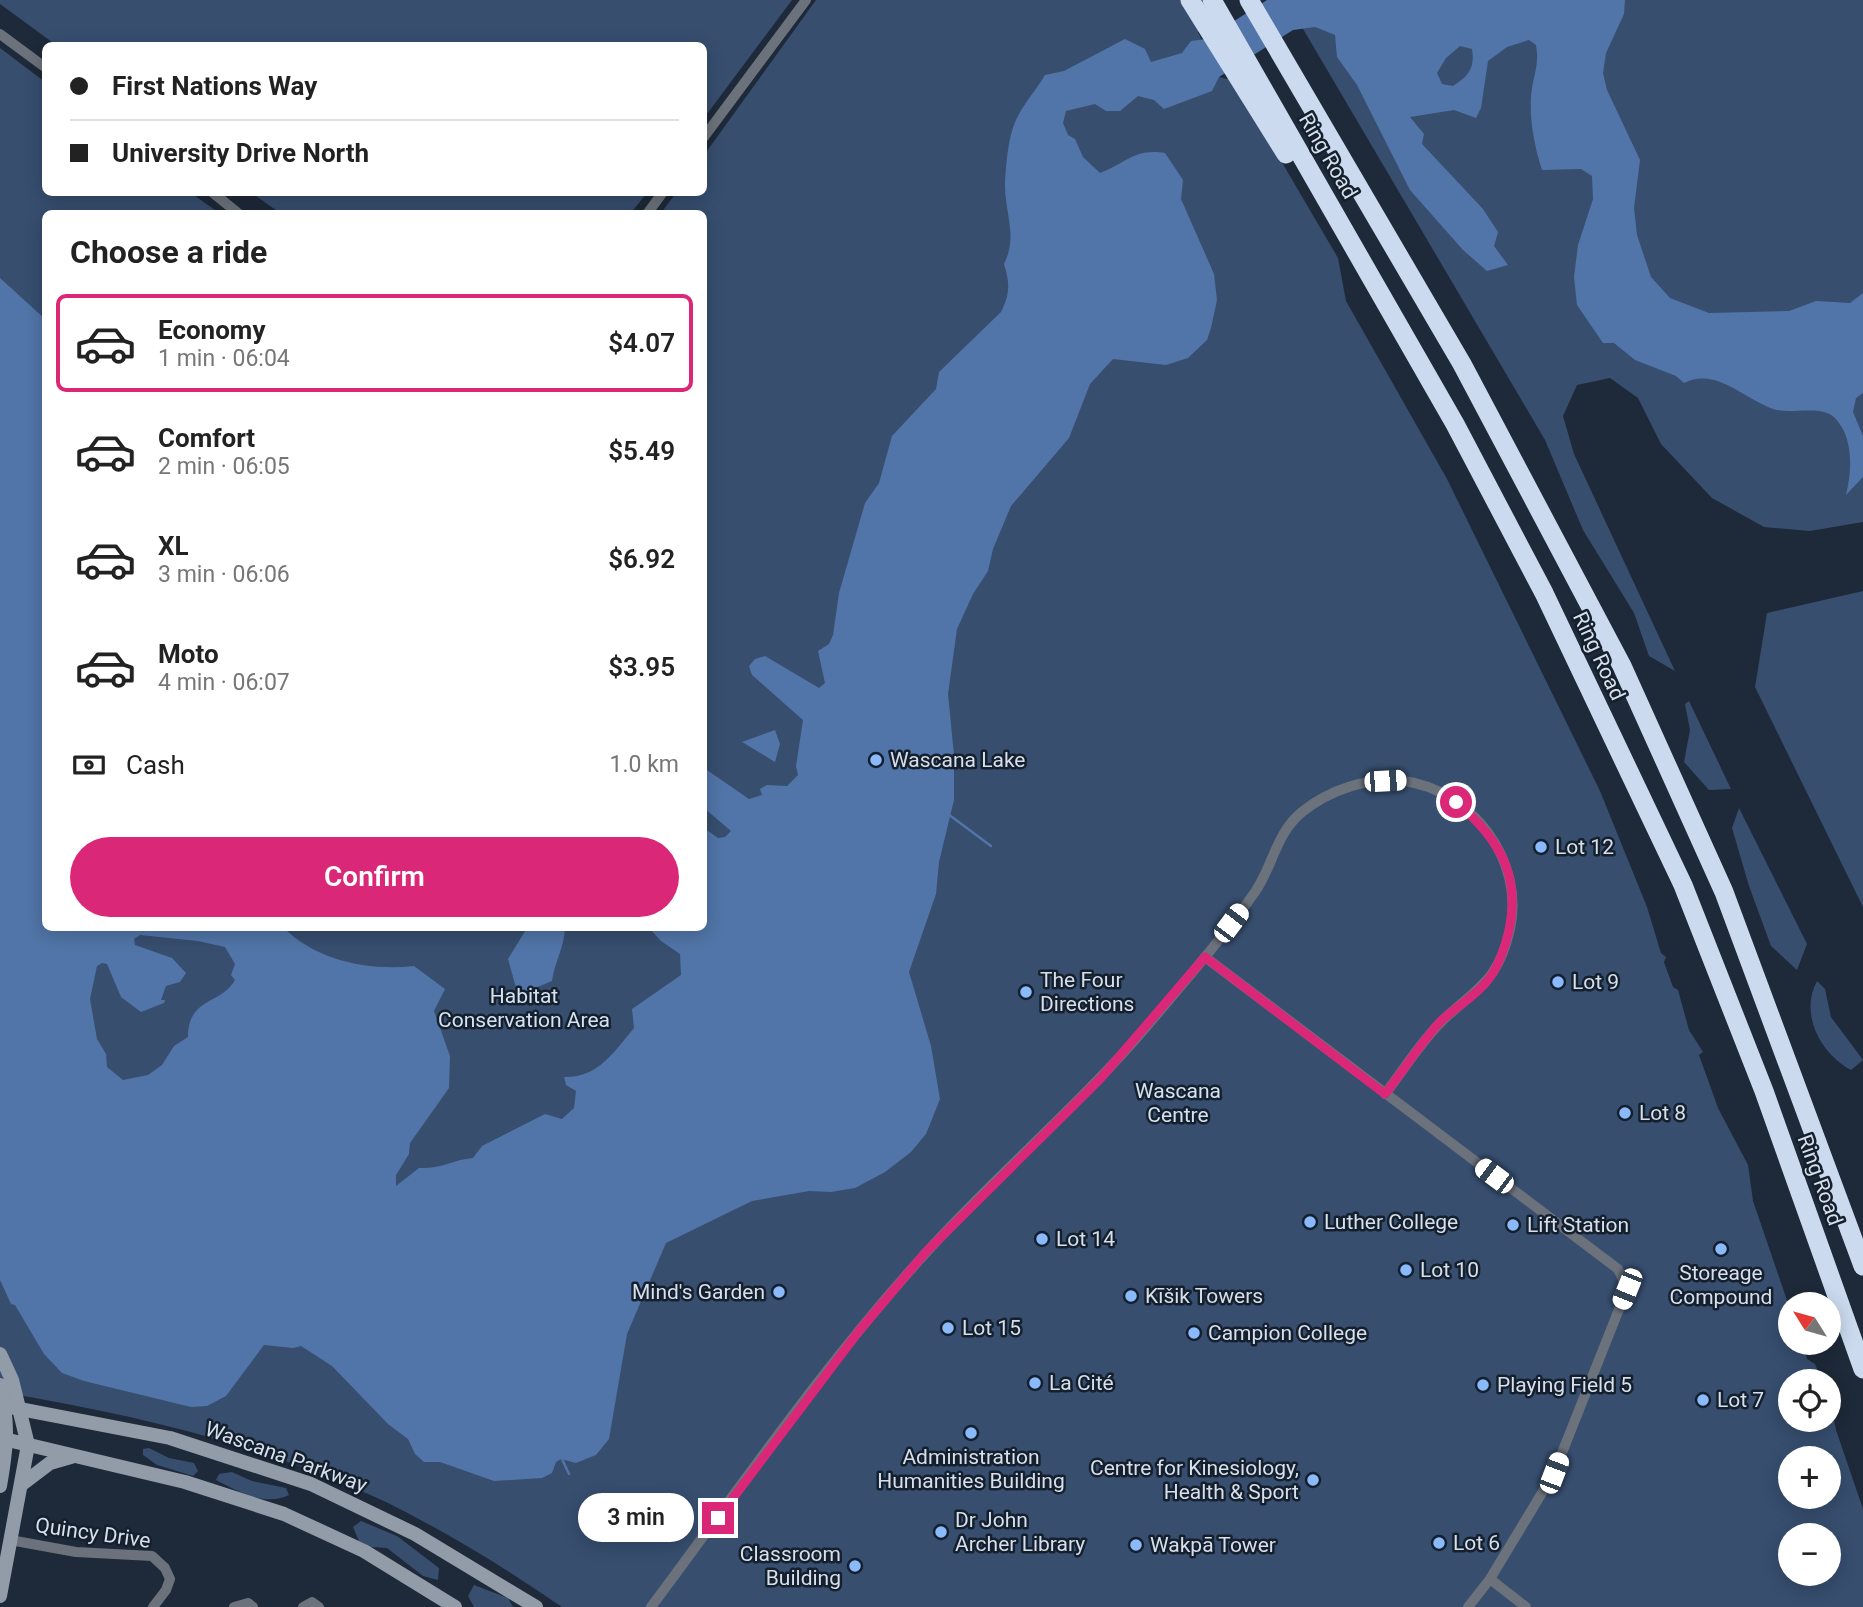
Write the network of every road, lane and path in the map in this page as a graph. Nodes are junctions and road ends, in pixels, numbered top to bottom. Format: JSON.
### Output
{"nodes":[{"id":1,"x":806,"y":0,"type":"edge"},
{"id":2,"x":1191,"y":0,"type":"edge"},
{"id":3,"x":1249,"y":0,"type":"edge"},
{"id":4,"x":1213,"y":13,"type":"edge"},
{"id":5,"x":0,"y":34,"type":"edge"},
{"id":6,"x":42,"y":65,"type":"edge"},
{"id":7,"x":707,"y":133,"type":"edge"},
{"id":8,"x":217,"y":196,"type":"edge"},
{"id":9,"x":234,"y":210,"type":"edge"},
{"id":10,"x":1205,"y":957,"type":"junction"},
{"id":11,"x":1385,"y":1094,"type":"junction"},
{"id":12,"x":1863,"y":1266,"type":"edge"},
{"id":13,"x":0,"y":1354,"type":"edge"},
{"id":14,"x":1863,"y":1370,"type":"edge"},
{"id":15,"x":0,"y":1385,"type":"edge"},
{"id":16,"x":9,"y":1405,"type":"edge"},
{"id":17,"x":4,"y":1438,"type":"edge"},
{"id":18,"x":28,"y":1444,"type":"junction"},
{"id":19,"x":76,"y":1456,"type":"junction"},
{"id":20,"x":21,"y":1485,"type":"junction"},
{"id":21,"x":0,"y":1486,"type":"edge"},
{"id":22,"x":10,"y":1540,"type":"junction"},
{"id":23,"x":1490,"y":1579,"type":"junction"},
{"id":24,"x":0,"y":1596,"type":"edge"},
{"id":25,"x":153,"y":1607,"type":"edge"},
{"id":26,"x":234,"y":1607,"type":"edge"},
{"id":27,"x":253,"y":1607,"type":"edge"},
{"id":28,"x":455,"y":1607,"type":"edge"},
{"id":29,"x":536,"y":1607,"type":"edge"},
{"id":30,"x":651,"y":1607,"type":"edge"},
{"id":31,"x":1468,"y":1607,"type":"edge"},
{"id":32,"x":1526,"y":1607,"type":"edge"}],
"edges":[{"from":1,"to":7,"type":"street"},
{"from":2,"to":4,"type":"highway","name":"Ring Road"},
{"from":3,"to":12,"type":"highway","name":"Ring Road"},
{"from":4,"to":14,"type":"highway","name":"Ring Road"},
{"from":5,"to":6,"type":"street"},
{"from":8,"to":9,"type":"street"},
{"from":10,"to":11,"type":"street"},
{"from":10,"to":11,"type":"street"},
{"from":10,"to":30,"type":"street"},
{"from":11,"to":23,"type":"street"},
{"from":13,"to":16,"type":"main road"},
{"from":15,"to":16,"type":"main road"},
{"from":16,"to":17,"type":"main road"},
{"from":16,"to":18,"type":"main road"},
{"from":16,"to":29,"type":"main road","name":"Wascana Parkway"},
{"from":17,"to":18,"type":"main road"},
{"from":17,"to":21,"type":"main road"},
{"from":18,"to":19,"type":"main road"},
{"from":18,"to":20,"type":"main road"},
{"from":19,"to":20,"type":"main road"},
{"from":19,"to":28,"type":"main road"},
{"from":20,"to":22,"type":"main road"},
{"from":22,"to":24,"type":"main road"},
{"from":22,"to":25,"type":"street","name":"Quincy Drive"},
{"from":23,"to":31,"type":"street"},
{"from":23,"to":32,"type":"street"},
{"from":26,"to":27,"type":"street"}]}
